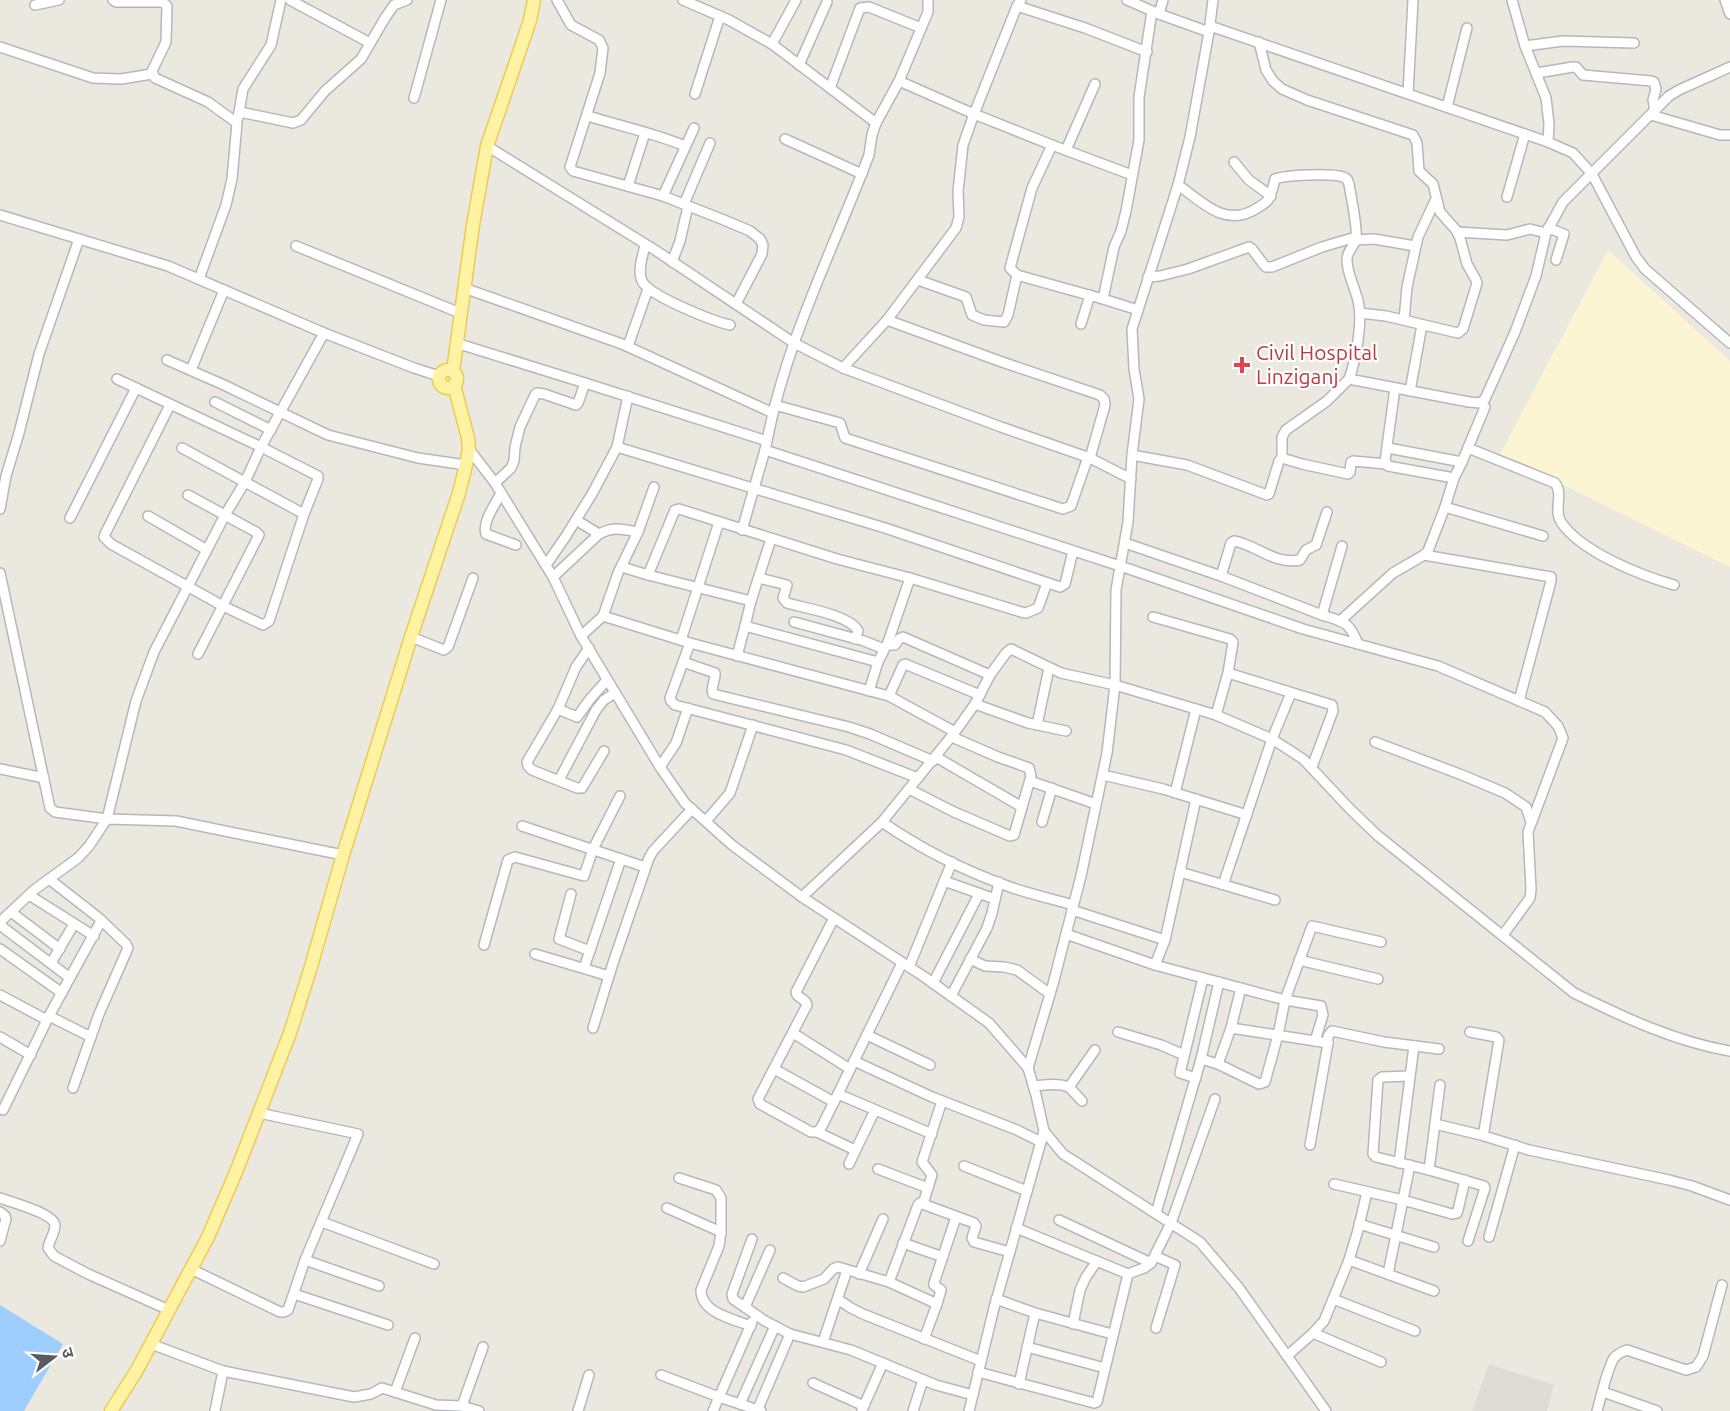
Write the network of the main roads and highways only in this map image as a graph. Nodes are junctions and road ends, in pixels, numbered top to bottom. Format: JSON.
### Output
{"nodes":[{"id":1,"x":534,"y":0,"type":"edge"},
{"id":2,"x":453,"y":371,"type":"junction"},
{"id":3,"x":454,"y":385,"type":"junction"},
{"id":4,"x":111,"y":1411,"type":"edge"}],
"edges":[{"from":1,"to":2,"type":"main road"},
{"from":2,"to":3,"type":"main road"},
{"from":2,"to":3,"type":"main road"},
{"from":3,"to":4,"type":"main road"}]}
